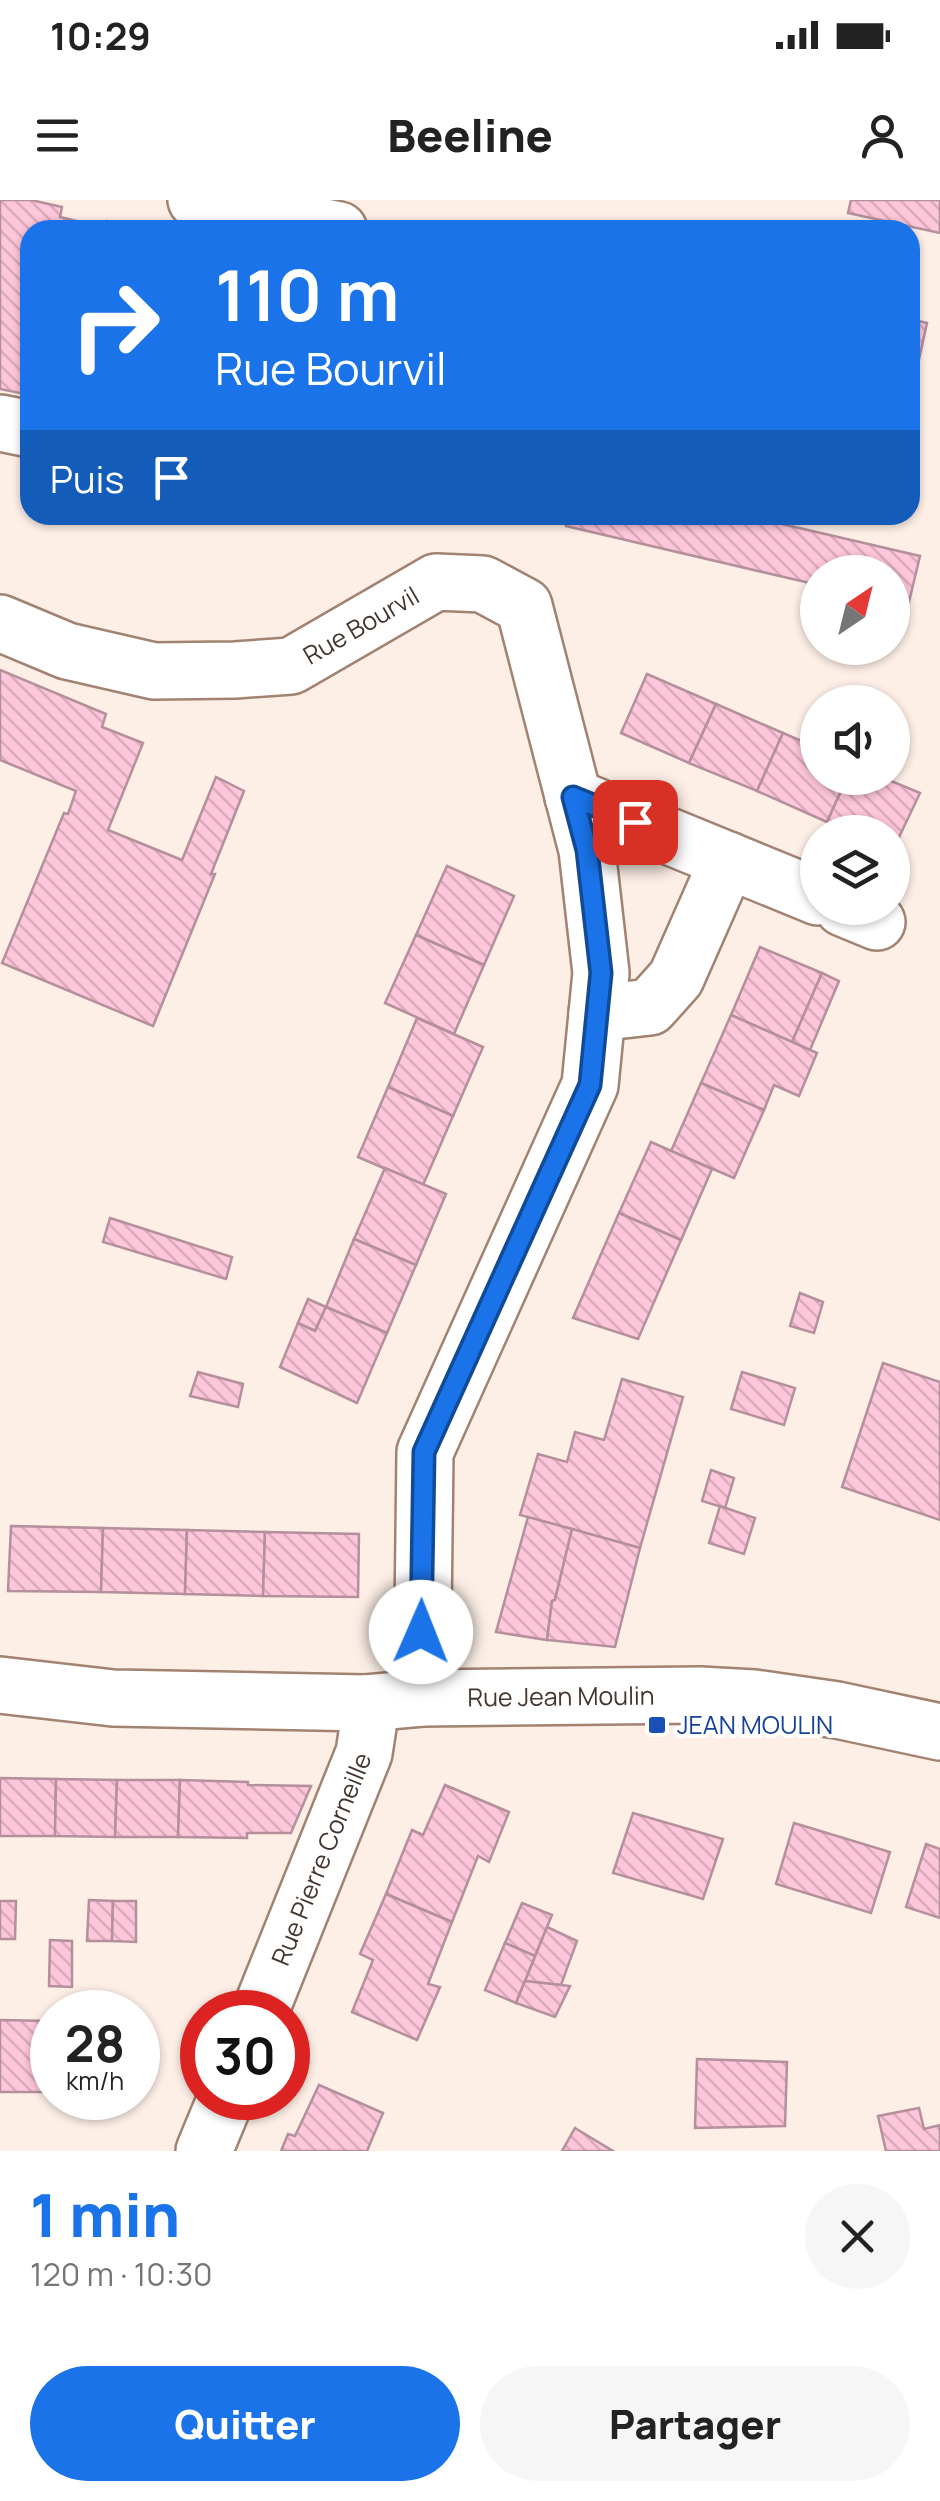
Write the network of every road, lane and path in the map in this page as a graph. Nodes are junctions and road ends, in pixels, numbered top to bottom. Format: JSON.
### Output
{"nodes":[{"id":1,"x":196,"y":200,"type":"edge"},
{"id":2,"x":291,"y":220,"type":"edge"},
{"id":3,"x":0,"y":623,"type":"edge"},
{"id":4,"x":573,"y":797,"type":"junction"},
{"id":5,"x":728,"y":860,"type":"junction"},
{"id":6,"x":800,"y":890,"type":"edge"},
{"id":7,"x":597,"y":1012,"type":"junction"},
{"id":8,"x":0,"y":1685,"type":"edge"},
{"id":9,"x":422,"y":1698,"type":"junction"},
{"id":10,"x":366,"y":1703,"type":"junction"},
{"id":11,"x":940,"y":1732,"type":"edge"},
{"id":12,"x":269,"y":1990,"type":"edge"},
{"id":13,"x":217,"y":2120,"type":"edge"},
{"id":14,"x":204,"y":2151,"type":"edge"}],
"edges":[{"from":1,"to":2,"type":"street"},
{"from":3,"to":4,"type":"street","name":"Rue Bourvil"},
{"from":4,"to":5,"type":"street"},
{"from":4,"to":7,"type":"street","name":"Rue Bourvil"},
{"from":5,"to":6,"type":"street"},
{"from":5,"to":7,"type":"street"},
{"from":7,"to":9,"type":"street","name":"Rue Bourvil"},
{"from":8,"to":10,"type":"street","name":"Rue Jean Moulin"},
{"from":9,"to":10,"type":"street","name":"Rue Jean Moulin"},
{"from":9,"to":11,"type":"street","name":"Rue Jean Moulin"},
{"from":10,"to":12,"type":"street","name":"Rue Pierre Corneille"},
{"from":13,"to":14,"type":"street"}]}
